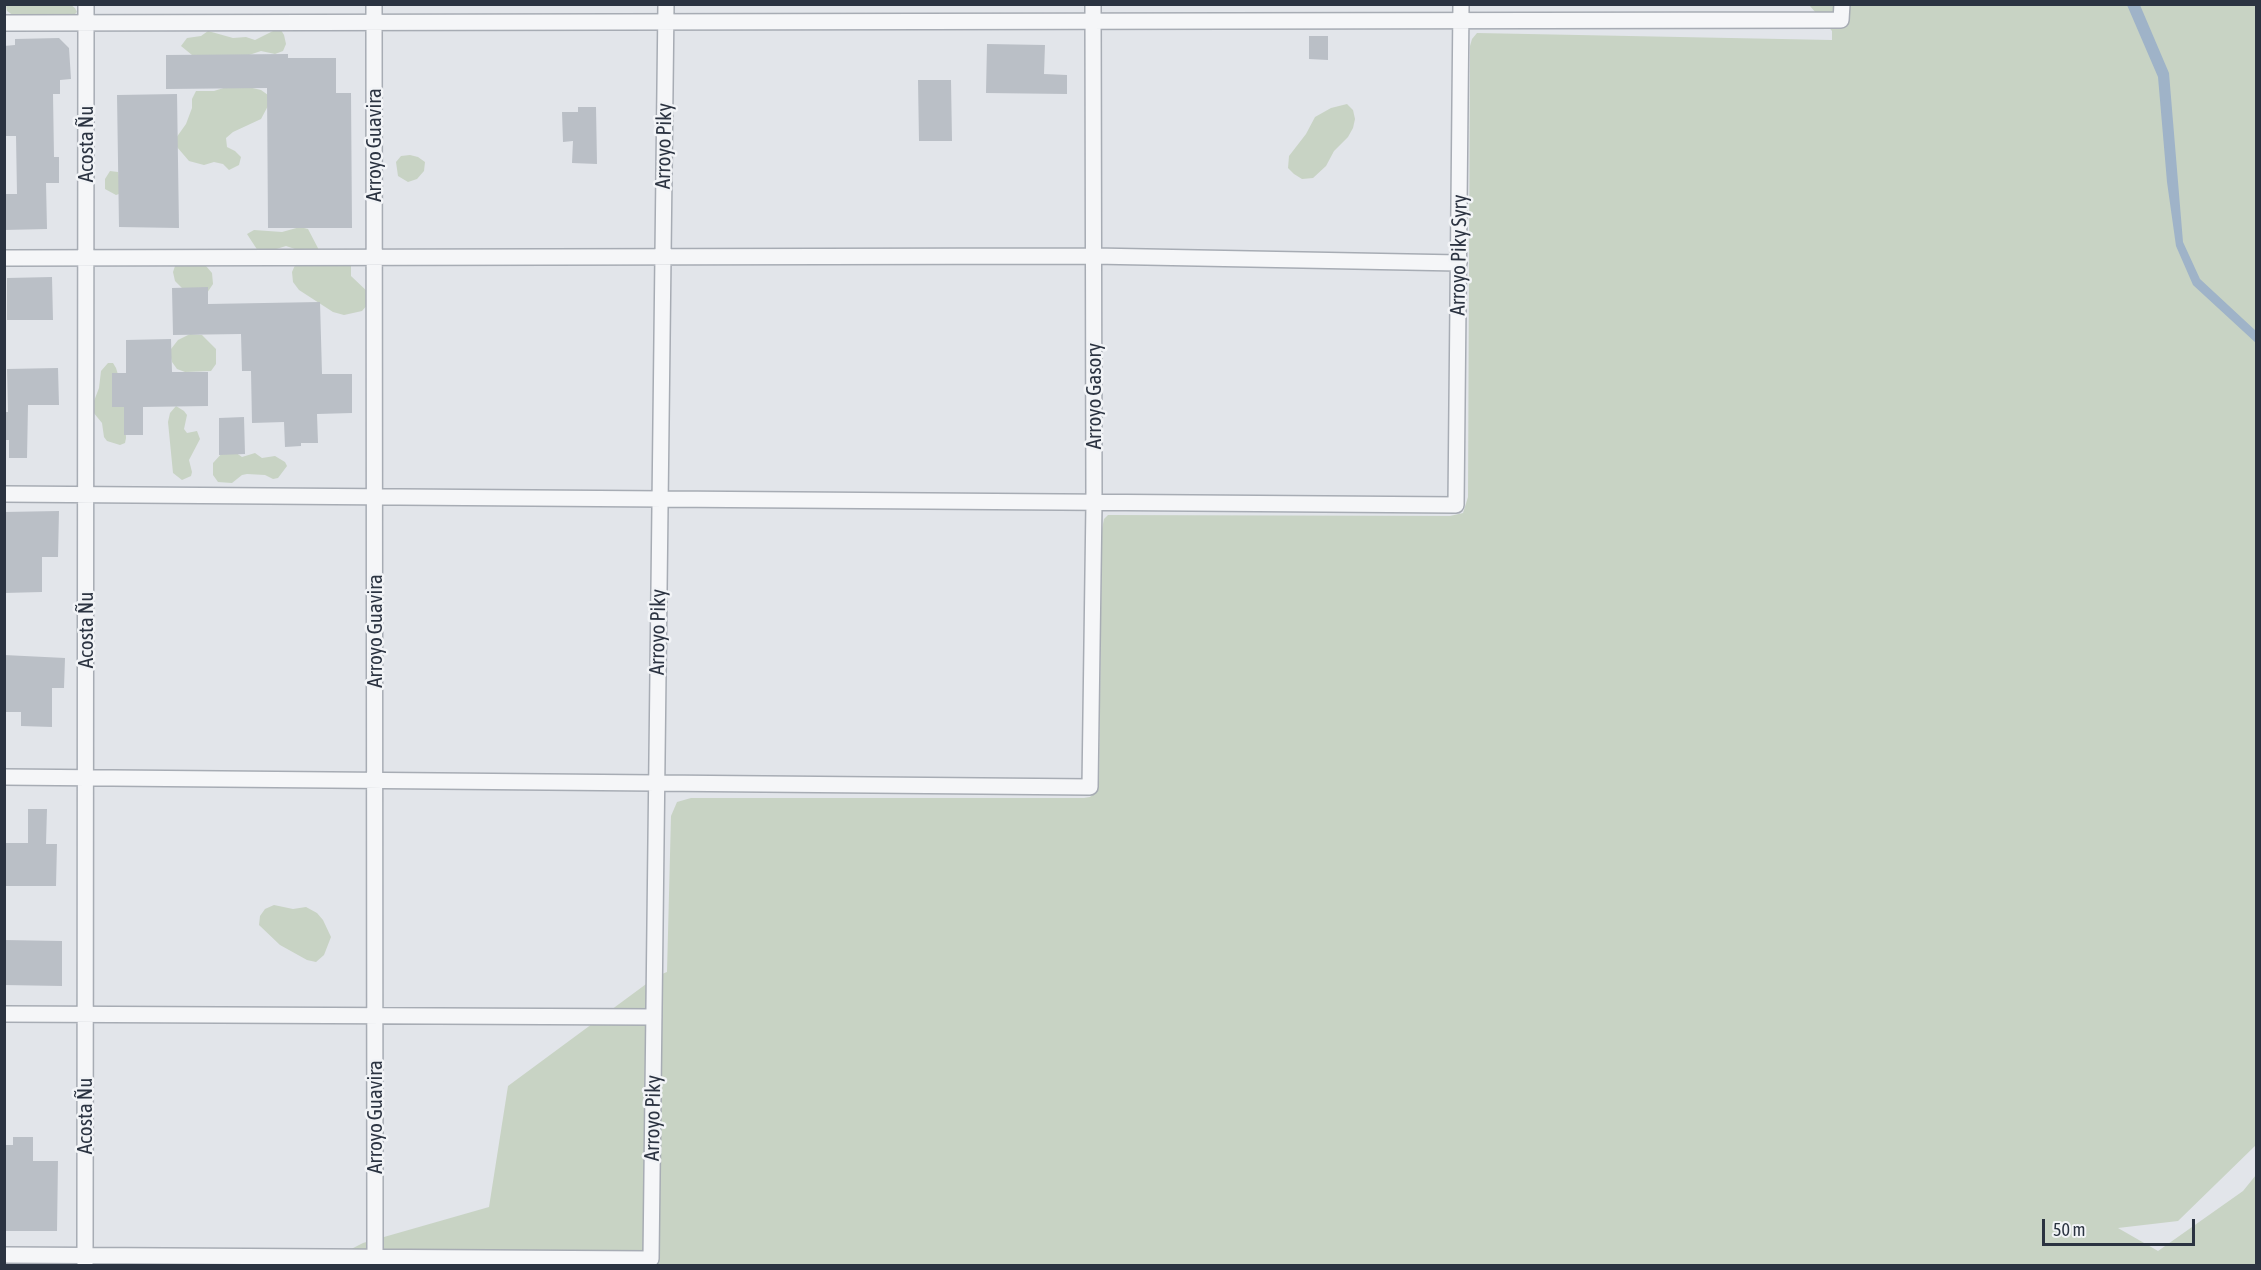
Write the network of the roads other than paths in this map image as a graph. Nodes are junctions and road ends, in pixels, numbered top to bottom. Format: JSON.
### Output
{"nodes":[{"id":1,"x":86,"y":4,"type":"edge"},
{"id":2,"x":374,"y":4,"type":"edge"},
{"id":3,"x":666,"y":4,"type":"edge"},
{"id":4,"x":1093,"y":4,"type":"edge"},
{"id":5,"x":1461,"y":4,"type":"edge"},
{"id":6,"x":1842,"y":4,"type":"edge"},
{"id":7,"x":1461,"y":21,"type":"junction"},
{"id":8,"x":666,"y":22,"type":"junction"},
{"id":9,"x":1093,"y":22,"type":"junction"},
{"id":10,"x":4,"y":23,"type":"edge"},
{"id":11,"x":86,"y":23,"type":"junction"},
{"id":12,"x":374,"y":23,"type":"junction"},
{"id":13,"x":1094,"y":256,"type":"junction"},
{"id":14,"x":374,"y":257,"type":"junction"},
{"id":15,"x":663,"y":257,"type":"junction"},
{"id":16,"x":4,"y":258,"type":"edge"},
{"id":17,"x":86,"y":258,"type":"junction"},
{"id":18,"x":1459,"y":263,"type":"junction"},
{"id":19,"x":4,"y":495,"type":"edge"},
{"id":20,"x":86,"y":495,"type":"junction"},
{"id":21,"x":374,"y":497,"type":"junction"},
{"id":22,"x":660,"y":500,"type":"junction"},
{"id":23,"x":1094,"y":503,"type":"junction"},
{"id":24,"x":4,"y":777,"type":"edge"},
{"id":25,"x":86,"y":778,"type":"junction"},
{"id":26,"x":375,"y":781,"type":"junction"},
{"id":27,"x":657,"y":783,"type":"junction"},
{"id":28,"x":4,"y":1014,"type":"edge"},
{"id":29,"x":86,"y":1014,"type":"junction"},
{"id":30,"x":375,"y":1015,"type":"junction"},
{"id":31,"x":654,"y":1017,"type":"junction"},
{"id":32,"x":4,"y":1255,"type":"edge"},
{"id":33,"x":375,"y":1258,"type":"junction"},
{"id":34,"x":85,"y":1261,"type":"edge"}],
"edges":[{"from":1,"to":11,"type":"street","name":"Acosta Ñu"},
{"from":2,"to":12,"type":"street","name":"Arroyo Guavira"},
{"from":3,"to":8,"type":"street","name":"Arroyo Piky"},
{"from":4,"to":9,"type":"street","name":"Arroyo Gasory"},
{"from":5,"to":7,"type":"street","name":"Arroyo Piky Syry"},
{"from":6,"to":7,"type":"street"},
{"from":7,"to":9,"type":"street"},
{"from":7,"to":18,"type":"street","name":"Arroyo Piky Syry"},
{"from":8,"to":9,"type":"street"},
{"from":8,"to":12,"type":"street"},
{"from":8,"to":15,"type":"street","name":"Arroyo Piky"},
{"from":9,"to":13,"type":"street","name":"Arroyo Gasory"},
{"from":10,"to":11,"type":"street"},
{"from":11,"to":12,"type":"street"},
{"from":11,"to":17,"type":"street","name":"Acosta Ñu"},
{"from":12,"to":14,"type":"street","name":"Arroyo Guavira"},
{"from":13,"to":15,"type":"street"},
{"from":13,"to":18,"type":"street"},
{"from":13,"to":23,"type":"street","name":"Arroyo Gasory"},
{"from":14,"to":15,"type":"street"},
{"from":14,"to":17,"type":"street"},
{"from":14,"to":21,"type":"street","name":"Arroyo Guavira"},
{"from":15,"to":22,"type":"street","name":"Arroyo Piky"},
{"from":16,"to":17,"type":"street"},
{"from":17,"to":20,"type":"street","name":"Acosta Ñu"},
{"from":18,"to":23,"type":"street","name":"Arroyo Piky Syry"},
{"from":19,"to":20,"type":"street"},
{"from":20,"to":21,"type":"street"},
{"from":20,"to":25,"type":"street","name":"Acosta Ñu"},
{"from":21,"to":22,"type":"street"},
{"from":21,"to":26,"type":"street","name":"Arroyo Guavira"},
{"from":22,"to":23,"type":"street"},
{"from":22,"to":27,"type":"street","name":"Arroyo Piky"},
{"from":23,"to":27,"type":"street","name":"Arroyo Gasory"},
{"from":24,"to":25,"type":"street"},
{"from":25,"to":26,"type":"street"},
{"from":25,"to":29,"type":"street","name":"Acosta Ñu"},
{"from":26,"to":27,"type":"street"},
{"from":26,"to":30,"type":"street","name":"Arroyo Guavira"},
{"from":27,"to":31,"type":"street","name":"Arroyo Piky"},
{"from":28,"to":29,"type":"street"},
{"from":29,"to":30,"type":"street"},
{"from":29,"to":34,"type":"street","name":"Acosta Ñu"},
{"from":30,"to":31,"type":"street"},
{"from":30,"to":33,"type":"street","name":"Arroyo Guavira"},
{"from":31,"to":33,"type":"street","name":"Arroyo Piky"},
{"from":32,"to":34,"type":"street"},
{"from":33,"to":34,"type":"street"}]}
